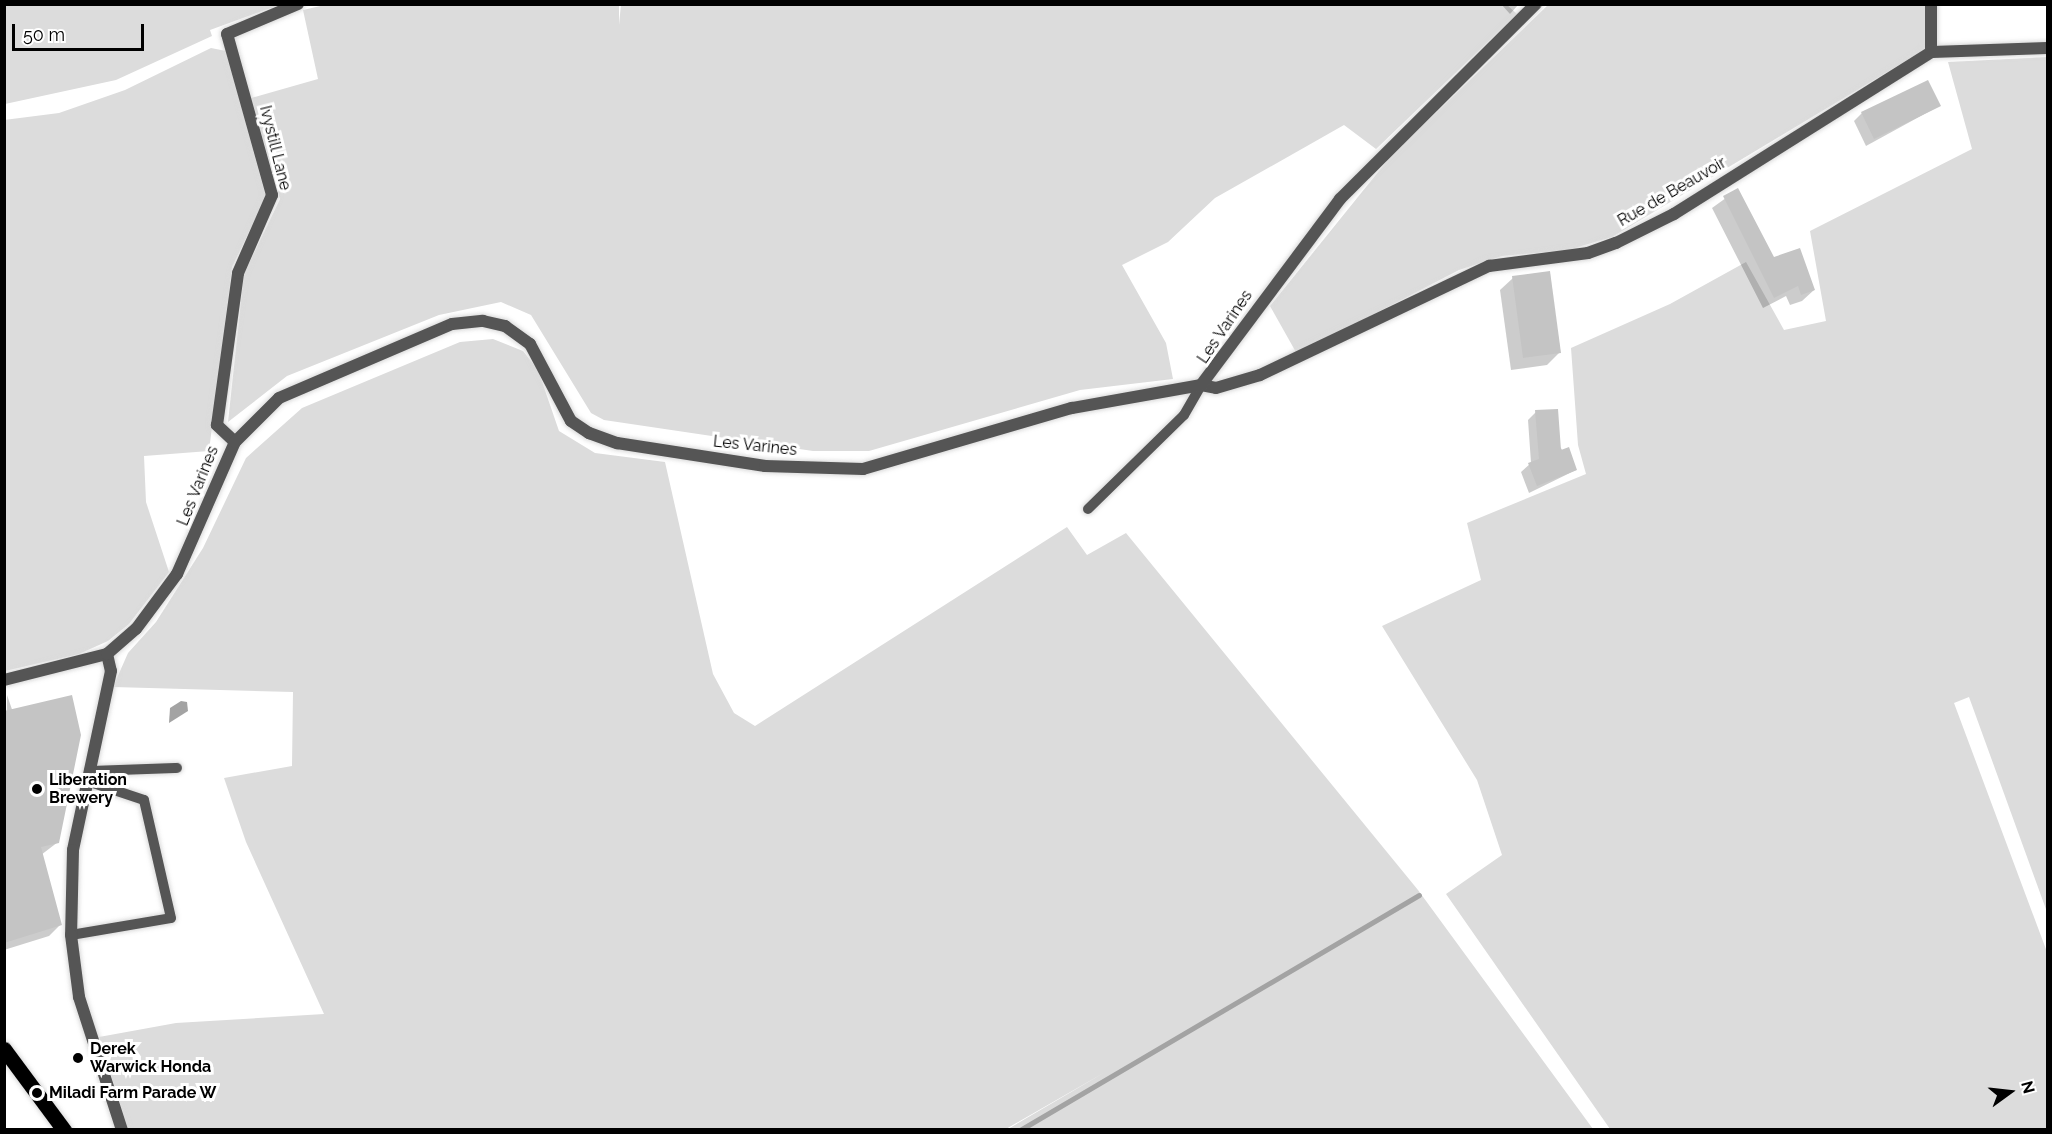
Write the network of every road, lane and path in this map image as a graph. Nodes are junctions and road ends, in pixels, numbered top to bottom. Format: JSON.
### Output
{"nodes":[{"id":1,"x":298,"y":4,"type":"edge"},
{"id":2,"x":1536,"y":4,"type":"edge"},
{"id":3,"x":1931,"y":4,"type":"edge"},
{"id":4,"x":2048,"y":48,"type":"edge"},
{"id":5,"x":1931,"y":52,"type":"junction"},
{"id":6,"x":1201,"y":385,"type":"junction"},
{"id":7,"x":235,"y":442,"type":"junction"},
{"id":8,"x":1088,"y":509,"type":"dead end"},
{"id":9,"x":106,"y":654,"type":"junction"},
{"id":10,"x":4,"y":680,"type":"edge"},
{"id":11,"x":177,"y":768,"type":"dead end"},
{"id":12,"x":88,"y":776,"type":"junction"},
{"id":13,"x":70,"y":934,"type":"junction"},
{"id":14,"x":4,"y":1049,"type":"edge"},
{"id":15,"x":64,"y":1130,"type":"edge"},
{"id":16,"x":122,"y":1130,"type":"edge"}],
"edges":[{"from":1,"to":7,"type":"street","name":"Ivystill Lane"},
{"from":2,"to":6,"type":"street","name":"Les Varines"},
{"from":3,"to":5,"type":"street"},
{"from":4,"to":5,"type":"street"},
{"from":5,"to":6,"type":"street","name":"Rue de Beauvoir"},
{"from":6,"to":7,"type":"street","name":"Les Varines"},
{"from":6,"to":8,"type":"lane"},
{"from":7,"to":9,"type":"street","name":"Les Varines"},
{"from":9,"to":10,"type":"street","name":"Les Varines"},
{"from":9,"to":12,"type":"street"},
{"from":11,"to":12,"type":"lane"},
{"from":12,"to":13,"type":"street"},
{"from":12,"to":13,"type":"lane"},
{"from":13,"to":16,"type":"street"},
{"from":14,"to":15,"type":"main road"}]}
